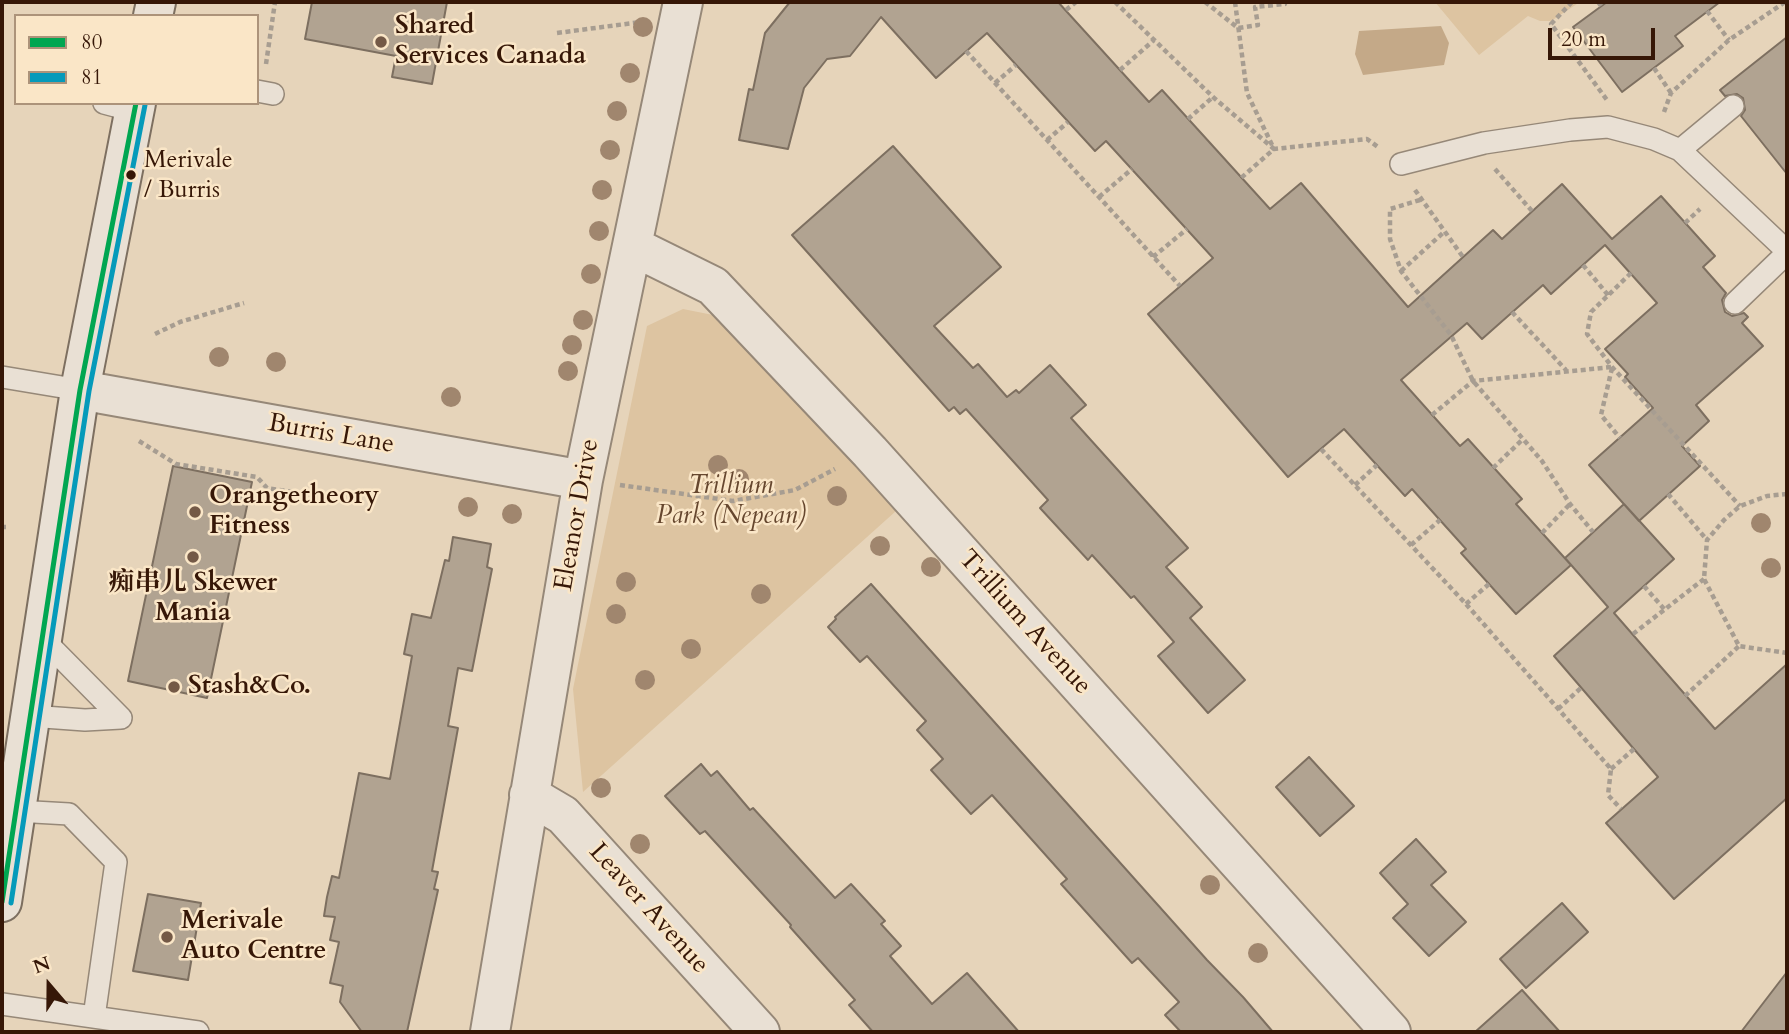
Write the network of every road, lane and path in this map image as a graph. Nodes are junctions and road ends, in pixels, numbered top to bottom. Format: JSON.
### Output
{"nodes":[{"id":1,"x":275,"y":2,"type":"edge"},
{"id":2,"x":1076,"y":2,"type":"edge"},
{"id":3,"x":1115,"y":2,"type":"edge"},
{"id":4,"x":1205,"y":2,"type":"edge"},
{"id":5,"x":1235,"y":2,"type":"edge"},
{"id":6,"x":1285,"y":2,"type":"edge"},
{"id":7,"x":1572,"y":2,"type":"edge"},
{"id":8,"x":1784,"y":2,"type":"edge"},
{"id":9,"x":1787,"y":7,"type":"edge"},
{"id":10,"x":682,"y":9,"type":"edge"},
{"id":11,"x":1066,"y":10,"type":"dead end"},
{"id":12,"x":1707,"y":11,"type":"dead end"},
{"id":13,"x":1238,"y":27,"type":"junction"},
{"id":14,"x":557,"y":33,"type":"dead end"},
{"id":15,"x":1154,"y":40,"type":"junction"},
{"id":16,"x":1729,"y":40,"type":"junction"},
{"id":17,"x":966,"y":51,"type":"dead end"},
{"id":18,"x":1016,"y":65,"type":"dead end"},
{"id":19,"x":1654,"y":68,"type":"dead end"},
{"id":20,"x":1120,"y":70,"type":"dead end"},
{"id":21,"x":995,"y":83,"type":"junction"},
{"id":22,"x":264,"y":93,"type":"edge"},
{"id":23,"x":1671,"y":93,"type":"junction"},
{"id":24,"x":1213,"y":97,"type":"junction"},
{"id":25,"x":125,"y":106,"type":"edge"},
{"id":26,"x":1733,"y":106,"type":"dead end"},
{"id":27,"x":1188,"y":119,"type":"dead end"},
{"id":28,"x":1068,"y":122,"type":"dead end"},
{"id":29,"x":1608,"y":127,"type":"junction"},
{"id":30,"x":1654,"y":139,"type":"junction"},
{"id":31,"x":1047,"y":140,"type":"junction"},
{"id":32,"x":1484,"y":143,"type":"junction"},
{"id":33,"x":1274,"y":149,"type":"junction"},
{"id":34,"x":1679,"y":149,"type":"junction"},
{"id":35,"x":1401,"y":164,"type":"junction"},
{"id":36,"x":1132,"y":169,"type":"dead end"},
{"id":37,"x":1241,"y":178,"type":"dead end"},
{"id":38,"x":1099,"y":197,"type":"junction"},
{"id":39,"x":1420,"y":200,"type":"junction"},
{"id":40,"x":1532,"y":211,"type":"dead end"},
{"id":41,"x":1187,"y":229,"type":"dead end"},
{"id":42,"x":1444,"y":232,"type":"junction"},
{"id":43,"x":632,"y":246,"type":"junction"},
{"id":44,"x":1787,"y":252,"type":"edge"},
{"id":45,"x":1153,"y":257,"type":"junction"},
{"id":46,"x":1463,"y":257,"type":"dead end"},
{"id":47,"x":1583,"y":265,"type":"dead end"},
{"id":48,"x":1401,"y":271,"type":"junction"},
{"id":49,"x":1631,"y":273,"type":"dead end"},
{"id":50,"x":1180,"y":286,"type":"dead end"},
{"id":51,"x":1608,"y":295,"type":"junction"},
{"id":52,"x":244,"y":303,"type":"dead end"},
{"id":53,"x":1735,"y":303,"type":"dead end"},
{"id":54,"x":1513,"y":312,"type":"dead end"},
{"id":55,"x":155,"y":334,"type":"dead end"},
{"id":56,"x":1612,"y":367,"type":"junction"},
{"id":57,"x":1566,"y":371,"type":"junction"},
{"id":58,"x":2,"y":376,"type":"edge"},
{"id":59,"x":1473,"y":381,"type":"junction"},
{"id":60,"x":80,"y":390,"type":"junction"},
{"id":61,"x":1432,"y":415,"type":"dead end"},
{"id":62,"x":1620,"y":438,"type":"dead end"},
{"id":63,"x":1523,"y":439,"type":"junction"},
{"id":64,"x":139,"y":441,"type":"dead end"},
{"id":65,"x":1321,"y":449,"type":"dead end"},
{"id":66,"x":870,"y":452,"type":"junction"},
{"id":67,"x":1377,"y":465,"type":"dead end"},
{"id":68,"x":1493,"y":468,"type":"dead end"},
{"id":69,"x":583,"y":480,"type":"junction"},
{"id":70,"x":1355,"y":485,"type":"junction"},
{"id":71,"x":305,"y":494,"type":"dead end"},
{"id":72,"x":1668,"y":494,"type":"dead end"},
{"id":73,"x":1787,"y":494,"type":"edge"},
{"id":74,"x":1570,"y":504,"type":"junction"},
{"id":75,"x":1740,"y":506,"type":"junction"},
{"id":76,"x":1440,"y":520,"type":"dead end"},
{"id":77,"x":1593,"y":532,"type":"dead end"},
{"id":78,"x":1542,"y":533,"type":"dead end"},
{"id":79,"x":1707,"y":540,"type":"junction"},
{"id":80,"x":1411,"y":545,"type":"junction"},
{"id":81,"x":1704,"y":579,"type":"junction"},
{"id":82,"x":1489,"y":584,"type":"dead end"},
{"id":83,"x":1644,"y":586,"type":"dead end"},
{"id":84,"x":1466,"y":604,"type":"junction"},
{"id":85,"x":1665,"y":610,"type":"junction"},
{"id":86,"x":1633,"y":634,"type":"dead end"},
{"id":87,"x":42,"y":638,"type":"junction"},
{"id":88,"x":1739,"y":646,"type":"junction"},
{"id":89,"x":1787,"y":653,"type":"edge"},
{"id":90,"x":1582,"y":687,"type":"dead end"},
{"id":91,"x":1685,"y":696,"type":"dead end"},
{"id":92,"x":1558,"y":709,"type":"junction"},
{"id":93,"x":30,"y":716,"type":"junction"},
{"id":94,"x":1634,"y":749,"type":"dead end"},
{"id":95,"x":1611,"y":769,"type":"junction"},
{"id":96,"x":529,"y":795,"type":"junction"},
{"id":97,"x":1621,"y":809,"type":"dead end"},
{"id":98,"x":16,"y":811,"type":"junction"},
{"id":99,"x":2,"y":902,"type":"edge"},
{"id":100,"x":2,"y":1003,"type":"edge"},
{"id":101,"x":94,"y":1017,"type":"junction"},
{"id":102,"x":198,"y":1032,"type":"edge"},
{"id":103,"x":490,"y":1032,"type":"edge"},
{"id":104,"x":760,"y":1032,"type":"edge"},
{"id":105,"x":1391,"y":1032,"type":"edge"}],
"edges":[{"from":1,"to":22,"type":"path"},
{"from":2,"to":11,"type":"path"},
{"from":3,"to":15,"type":"path"},
{"from":4,"to":13,"type":"path"},
{"from":5,"to":13,"type":"path"},
{"from":6,"to":13,"type":"path"},
{"from":7,"to":29,"type":"path"},
{"from":8,"to":9,"type":"path"},
{"from":8,"to":16,"type":"path"},
{"from":10,"to":14,"type":"path"},
{"from":10,"to":43,"type":"street","name":"Eleanor Drive"},
{"from":12,"to":16,"type":"path"},
{"from":13,"to":33,"type":"path"},
{"from":15,"to":20,"type":"path"},
{"from":15,"to":24,"type":"path"},
{"from":16,"to":23,"type":"path"},
{"from":17,"to":21,"type":"path"},
{"from":18,"to":21,"type":"path"},
{"from":19,"to":23,"type":"path"},
{"from":21,"to":31,"type":"path"},
{"from":23,"to":30,"type":"path"},
{"from":24,"to":27,"type":"path"},
{"from":24,"to":33,"type":"path"},
{"from":25,"to":60,"type":"street"},
{"from":26,"to":34,"type":"lane"},
{"from":28,"to":31,"type":"path"},
{"from":29,"to":30,"type":"lane"},
{"from":29,"to":32,"type":"lane"},
{"from":30,"to":34,"type":"lane"},
{"from":31,"to":38,"type":"path"},
{"from":32,"to":35,"type":"lane"},
{"from":32,"to":40,"type":"path"},
{"from":33,"to":35,"type":"path"},
{"from":33,"to":37,"type":"path"},
{"from":34,"to":44,"type":"lane"},
{"from":35,"to":39,"type":"path"},
{"from":36,"to":38,"type":"path"},
{"from":38,"to":45,"type":"path"},
{"from":39,"to":42,"type":"path"},
{"from":39,"to":48,"type":"path"},
{"from":41,"to":45,"type":"path"},
{"from":42,"to":46,"type":"path"},
{"from":42,"to":48,"type":"path"},
{"from":43,"to":66,"type":"street","name":"Trillium Avenue"},
{"from":43,"to":69,"type":"street","name":"Eleanor Drive"},
{"from":44,"to":53,"type":"lane"},
{"from":45,"to":50,"type":"path"},
{"from":47,"to":51,"type":"path"},
{"from":48,"to":59,"type":"path"},
{"from":49,"to":51,"type":"path"},
{"from":51,"to":56,"type":"path"},
{"from":52,"to":55,"type":"path"},
{"from":54,"to":57,"type":"path"},
{"from":56,"to":57,"type":"path"},
{"from":56,"to":62,"type":"path"},
{"from":56,"to":75,"type":"path"},
{"from":57,"to":59,"type":"path"},
{"from":58,"to":60,"type":"lane"},
{"from":59,"to":61,"type":"path"},
{"from":59,"to":63,"type":"path"},
{"from":60,"to":69,"type":"street","name":"Burris Lane"},
{"from":60,"to":87,"type":"street"},
{"from":63,"to":68,"type":"path"},
{"from":63,"to":74,"type":"path"},
{"from":64,"to":71,"type":"path"},
{"from":65,"to":70,"type":"path"},
{"from":66,"to":69,"type":"path"},
{"from":66,"to":105,"type":"street","name":"Trillium Avenue"},
{"from":67,"to":70,"type":"path"},
{"from":69,"to":96,"type":"street","name":"Eleanor Drive"},
{"from":70,"to":80,"type":"path"},
{"from":72,"to":79,"type":"path"},
{"from":73,"to":75,"type":"path"},
{"from":74,"to":77,"type":"path"},
{"from":74,"to":78,"type":"path"},
{"from":75,"to":79,"type":"path"},
{"from":76,"to":80,"type":"path"},
{"from":79,"to":81,"type":"path"},
{"from":80,"to":84,"type":"path"},
{"from":81,"to":85,"type":"path"},
{"from":81,"to":88,"type":"path"},
{"from":82,"to":84,"type":"path"},
{"from":83,"to":85,"type":"path"},
{"from":84,"to":92,"type":"path"},
{"from":85,"to":86,"type":"path"},
{"from":87,"to":93,"type":"street"},
{"from":87,"to":93,"type":"lane"},
{"from":88,"to":89,"type":"path"},
{"from":88,"to":91,"type":"path"},
{"from":90,"to":92,"type":"path"},
{"from":92,"to":95,"type":"path"},
{"from":93,"to":98,"type":"street"},
{"from":94,"to":95,"type":"path"},
{"from":95,"to":97,"type":"path"},
{"from":96,"to":103,"type":"street","name":"Eleanor Drive"},
{"from":96,"to":104,"type":"street","name":"Leaver Avenue"},
{"from":98,"to":99,"type":"street"},
{"from":98,"to":101,"type":"lane"},
{"from":100,"to":101,"type":"lane"},
{"from":101,"to":102,"type":"lane"}]}
